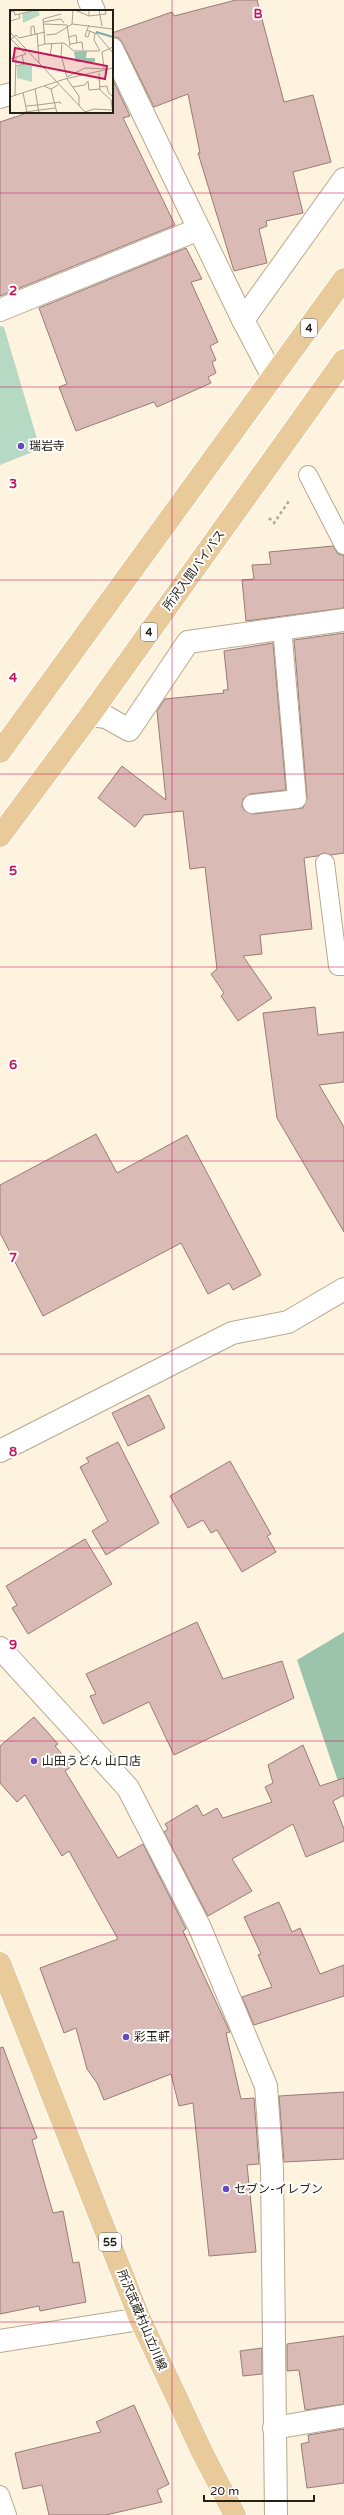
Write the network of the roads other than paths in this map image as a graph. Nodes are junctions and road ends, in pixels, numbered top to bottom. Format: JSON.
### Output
{"nodes":[{"id":1,"x":89,"y":0,"type":"edge"},
{"id":2,"x":94,"y":10,"type":"edge"},
{"id":3,"x":115,"y":60,"type":"edge"},
{"id":4,"x":10,"y":94,"type":"edge"},
{"id":5,"x":0,"y":98,"type":"edge"},
{"id":6,"x":344,"y":179,"type":"edge"},
{"id":7,"x":199,"y":229,"type":"junction"},
{"id":8,"x":344,"y":279,"type":"edge"},
{"id":9,"x":0,"y":310,"type":"edge"},
{"id":10,"x":243,"y":320,"type":"junction"},
{"id":11,"x":344,"y":360,"type":"edge"},
{"id":12,"x":273,"y":377,"type":"junction"},
{"id":13,"x":308,"y":476,"type":"road end"},
{"id":14,"x":344,"y":545,"type":"edge"},
{"id":15,"x":344,"y":620,"type":"edge"},
{"id":16,"x":282,"y":628,"type":"junction"},
{"id":17,"x":90,"y":715,"type":"junction"},
{"id":18,"x":0,"y":752,"type":"edge"},
{"id":19,"x":252,"y":804,"type":"dead end"},
{"id":20,"x":0,"y":836,"type":"edge"},
{"id":21,"x":325,"y":863,"type":"dead end"},
{"id":22,"x":344,"y":966,"type":"edge"},
{"id":23,"x":344,"y":1289,"type":"edge"},
{"id":24,"x":0,"y":1450,"type":"edge"},
{"id":25,"x":0,"y":1648,"type":"edge"},
{"id":26,"x":0,"y":1963,"type":"edge"},
{"id":27,"x":140,"y":2319,"type":"junction"},
{"id":28,"x":0,"y":2341,"type":"edge"},
{"id":29,"x":344,"y":2416,"type":"edge"},
{"id":30,"x":274,"y":2428,"type":"junction"},
{"id":31,"x":0,"y":2495,"type":"edge"},
{"id":32,"x":7,"y":2515,"type":"edge"},
{"id":33,"x":235,"y":2515,"type":"edge"},
{"id":34,"x":276,"y":2515,"type":"edge"}],
"edges":[{"from":1,"to":2,"type":"street"},
{"from":3,"to":7,"type":"street"},
{"from":4,"to":5,"type":"street"},
{"from":6,"to":10,"type":"street"},
{"from":7,"to":9,"type":"street"},
{"from":7,"to":10,"type":"street"},
{"from":8,"to":12,"type":"main road","number":"4"},
{"from":10,"to":12,"type":"street"},
{"from":11,"to":17,"type":"main road","name":"所沢入間バイパス","number":"4"},
{"from":12,"to":18,"type":"main road","number":"4"},
{"from":13,"to":14,"type":"lane"},
{"from":15,"to":16,"type":"street"},
{"from":16,"to":17,"type":"street"},
{"from":16,"to":19,"type":"lane"},
{"from":17,"to":20,"type":"main road","name":"所沢入間バイパス","number":"4"},
{"from":21,"to":22,"type":"lane"},
{"from":23,"to":24,"type":"street"},
{"from":25,"to":30,"type":"street"},
{"from":26,"to":27,"type":"main road","name":"所沢武蔵村山立川線","number":"55"},
{"from":27,"to":28,"type":"street"},
{"from":27,"to":33,"type":"main road","name":"所沢武蔵村山立川線","number":"55"},
{"from":29,"to":30,"type":"street"},
{"from":30,"to":34,"type":"street"},
{"from":31,"to":32,"type":"lane"}]}
